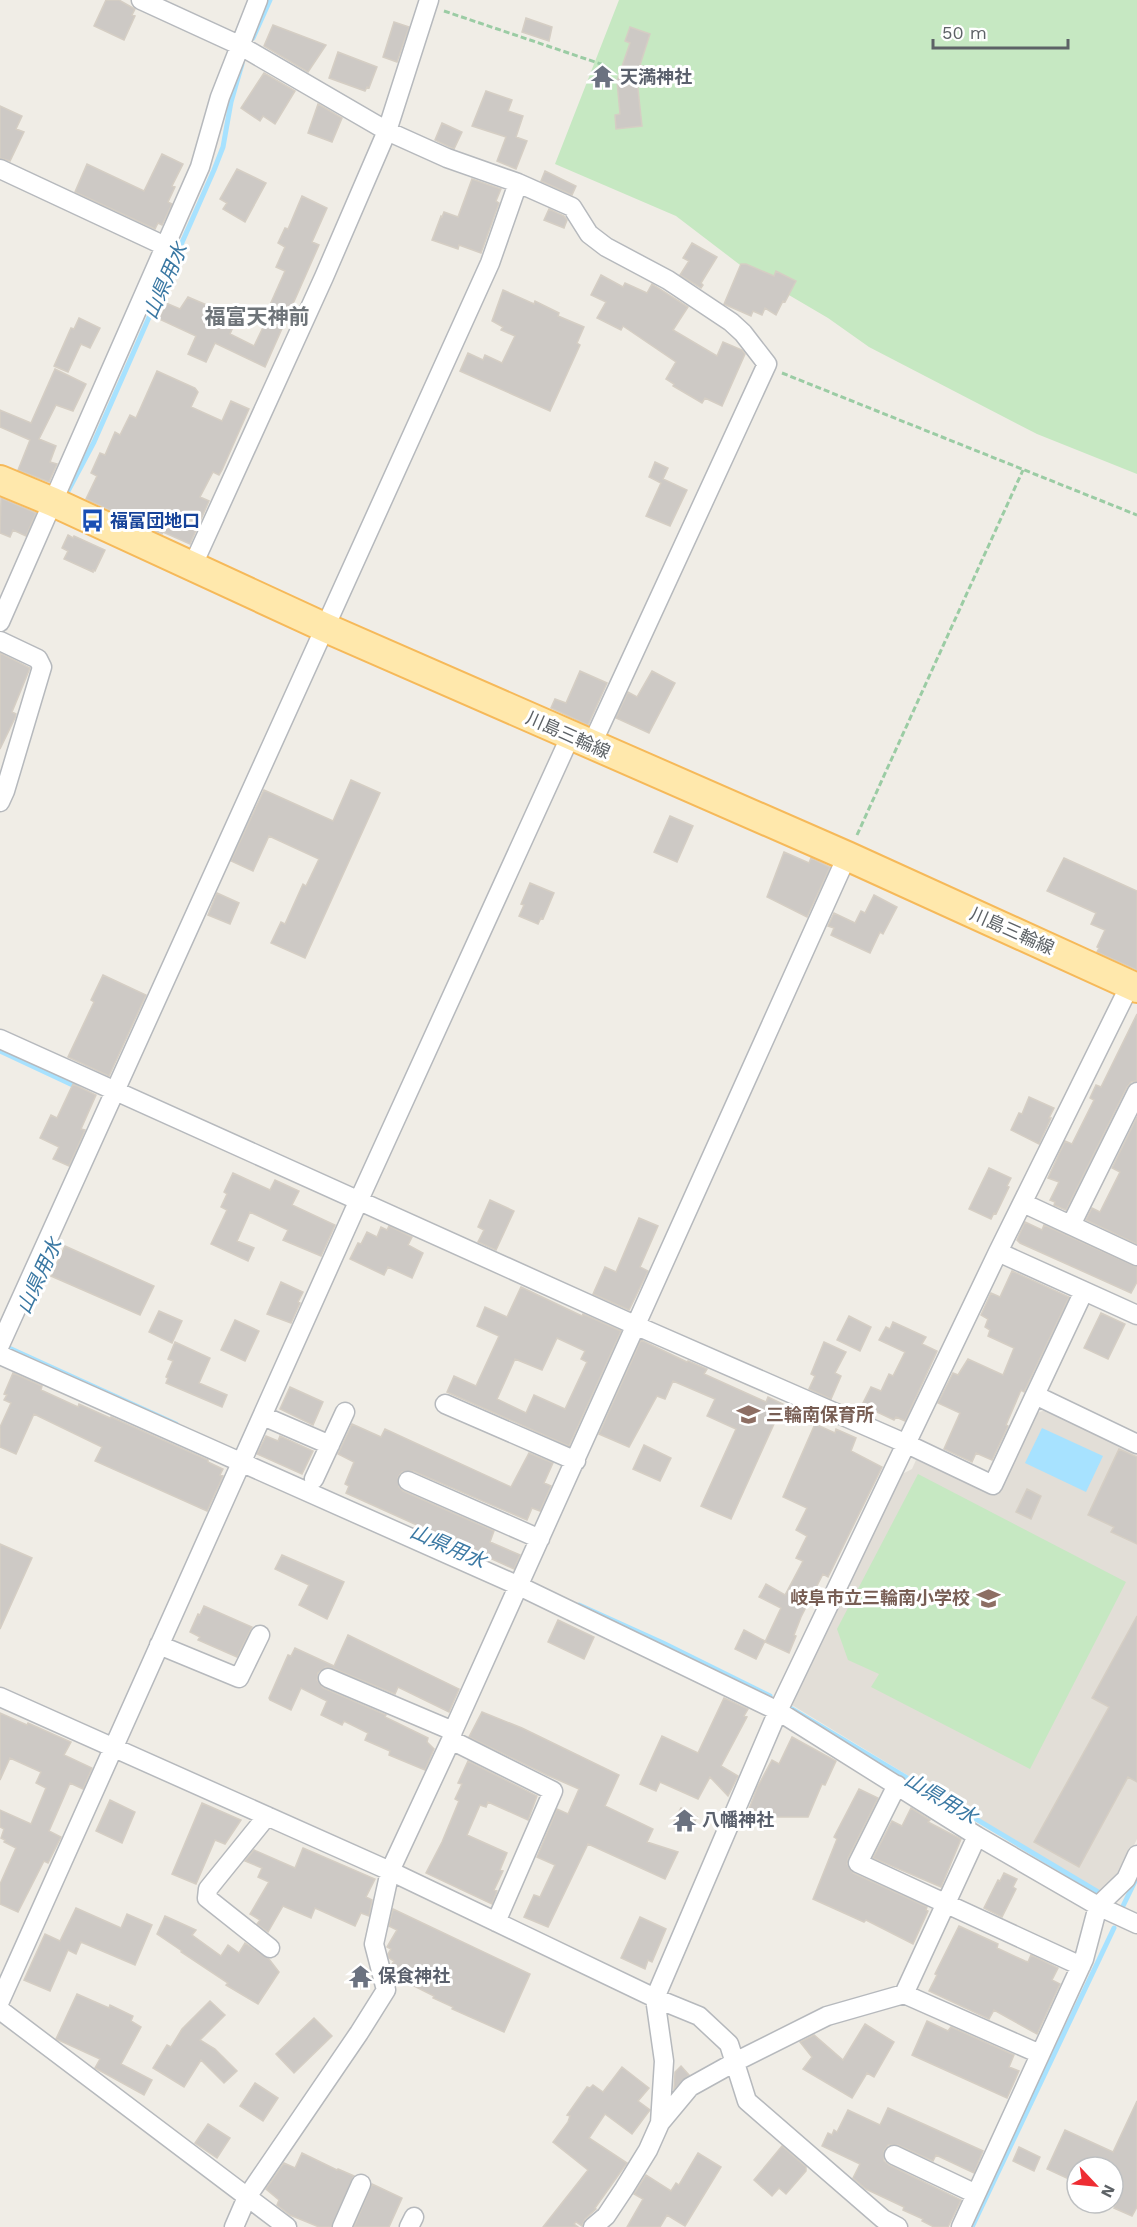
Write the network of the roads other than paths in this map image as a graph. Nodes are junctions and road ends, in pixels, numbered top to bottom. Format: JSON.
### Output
{"nodes":[{"id":1,"x":141,"y":0,"type":"edge"},
{"id":2,"x":258,"y":0,"type":"edge"},
{"id":3,"x":428,"y":3,"type":"edge"},
{"id":4,"x":239,"y":45,"type":"junction"},
{"id":5,"x":387,"y":130,"type":"junction"},
{"id":6,"x":0,"y":169,"type":"edge"},
{"id":7,"x":518,"y":183,"type":"junction"},
{"id":8,"x":165,"y":246,"type":"junction"},
{"id":9,"x":0,"y":480,"type":"edge"},
{"id":10,"x":53,"y":502,"type":"junction"},
{"id":11,"x":192,"y":567,"type":"junction"},
{"id":12,"x":0,"y":622,"type":"edge"},
{"id":13,"x":326,"y":628,"type":"junction"},
{"id":14,"x":0,"y":640,"type":"edge"},
{"id":15,"x":581,"y":741,"type":"junction"},
{"id":16,"x":0,"y":802,"type":"edge"},
{"id":17,"x":848,"y":856,"type":"junction"},
{"id":18,"x":1133,"y":986,"type":"edge"},
{"id":19,"x":0,"y":1039,"type":"edge"},
{"id":20,"x":115,"y":1092,"type":"junction"},
{"id":21,"x":1137,"y":1092,"type":"edge"},
{"id":22,"x":358,"y":1202,"type":"junction"},
{"id":23,"x":1023,"y":1203,"type":"junction"},
{"id":24,"x":1071,"y":1225,"type":"junction"},
{"id":25,"x":998,"y":1252,"type":"junction"},
{"id":26,"x":1137,"y":1256,"type":"edge"},
{"id":27,"x":1084,"y":1291,"type":"junction"},
{"id":28,"x":1137,"y":1315,"type":"edge"},
{"id":29,"x":637,"y":1326,"type":"junction"},
{"id":30,"x":0,"y":1345,"type":"edge"},
{"id":31,"x":0,"y":1355,"type":"edge"},
{"id":32,"x":1035,"y":1395,"type":"junction"},
{"id":33,"x":445,"y":1404,"type":"dead end"},
{"id":34,"x":345,"y":1412,"type":"dead end"},
{"id":35,"x":263,"y":1416,"type":"junction"},
{"id":36,"x":907,"y":1444,"type":"junction"},
{"id":37,"x":1137,"y":1444,"type":"edge"},
{"id":38,"x":330,"y":1445,"type":"junction"},
{"id":39,"x":243,"y":1461,"type":"junction"},
{"id":40,"x":576,"y":1461,"type":"junction"},
{"id":41,"x":314,"y":1479,"type":"dead end"},
{"id":42,"x":408,"y":1481,"type":"dead end"},
{"id":43,"x":540,"y":1539,"type":"junction"},
{"id":44,"x":519,"y":1586,"type":"junction"},
{"id":45,"x":260,"y":1635,"type":"dead end"},
{"id":46,"x":159,"y":1645,"type":"junction"},
{"id":47,"x":328,"y":1678,"type":"dead end"},
{"id":48,"x":0,"y":1697,"type":"edge"},
{"id":49,"x":778,"y":1711,"type":"junction"},
{"id":50,"x":452,"y":1736,"type":"junction"},
{"id":51,"x":113,"y":1747,"type":"junction"},
{"id":52,"x":897,"y":1785,"type":"junction"},
{"id":53,"x":267,"y":1816,"type":"junction"},
{"id":54,"x":977,"y":1836,"type":"junction"},
{"id":55,"x":1137,"y":1855,"type":"edge"},
{"id":56,"x":390,"y":1871,"type":"junction"},
{"id":57,"x":946,"y":1904,"type":"junction"},
{"id":58,"x":1098,"y":1906,"type":"junction"},
{"id":59,"x":496,"y":1922,"type":"junction"},
{"id":60,"x":1137,"y":1924,"type":"edge"},
{"id":61,"x":270,"y":1948,"type":"dead end"},
{"id":62,"x":1081,"y":1966,"type":"junction"},
{"id":63,"x":904,"y":1994,"type":"junction"},
{"id":64,"x":655,"y":1998,"type":"junction"},
{"id":65,"x":0,"y":2001,"type":"edge"},
{"id":66,"x":0,"y":2010,"type":"edge"},
{"id":67,"x":1040,"y":2054,"type":"junction"},
{"id":68,"x":735,"y":2062,"type":"junction"},
{"id":69,"x":660,"y":2123,"type":"junction"},
{"id":70,"x":894,"y":2155,"type":"dead end"},
{"id":71,"x":361,"y":2184,"type":"dead end"},
{"id":72,"x":976,"y":2194,"type":"junction"},
{"id":73,"x":247,"y":2197,"type":"junction"},
{"id":74,"x":234,"y":2227,"type":"edge"},
{"id":75,"x":287,"y":2227,"type":"edge"},
{"id":76,"x":342,"y":2227,"type":"edge"},
{"id":77,"x":593,"y":2227,"type":"edge"},
{"id":78,"x":898,"y":2227,"type":"edge"},
{"id":79,"x":961,"y":2227,"type":"edge"}],
"edges":[{"from":1,"to":4,"type":"street"},
{"from":2,"to":4,"type":"street"},
{"from":3,"to":5,"type":"street"},
{"from":4,"to":5,"type":"street"},
{"from":4,"to":8,"type":"street"},
{"from":5,"to":7,"type":"street"},
{"from":5,"to":11,"type":"street"},
{"from":6,"to":8,"type":"street"},
{"from":7,"to":13,"type":"street"},
{"from":7,"to":15,"type":"street"},
{"from":8,"to":10,"type":"street"},
{"from":9,"to":10,"type":"main road","name":"川島三輪線"},
{"from":10,"to":11,"type":"main road","name":"川島三輪線"},
{"from":10,"to":12,"type":"street"},
{"from":11,"to":13,"type":"main road","name":"川島三輪線"},
{"from":13,"to":15,"type":"main road","name":"川島三輪線"},
{"from":13,"to":20,"type":"street"},
{"from":14,"to":16,"type":"street"},
{"from":15,"to":17,"type":"main road","name":"川島三輪線"},
{"from":15,"to":22,"type":"street"},
{"from":17,"to":18,"type":"main road","name":"川島三輪線"},
{"from":17,"to":29,"type":"street"},
{"from":18,"to":23,"type":"street"},
{"from":19,"to":20,"type":"street"},
{"from":20,"to":22,"type":"street"},
{"from":20,"to":30,"type":"street"},
{"from":21,"to":24,"type":"street"},
{"from":22,"to":29,"type":"street"},
{"from":22,"to":35,"type":"street"},
{"from":23,"to":24,"type":"street"},
{"from":23,"to":25,"type":"street"},
{"from":24,"to":26,"type":"street"},
{"from":25,"to":27,"type":"street"},
{"from":25,"to":36,"type":"street"},
{"from":27,"to":28,"type":"street"},
{"from":27,"to":32,"type":"street"},
{"from":29,"to":36,"type":"street"},
{"from":29,"to":40,"type":"street"},
{"from":31,"to":39,"type":"street"},
{"from":32,"to":36,"type":"street"},
{"from":32,"to":37,"type":"street"},
{"from":33,"to":40,"type":"street"},
{"from":34,"to":38,"type":"street"},
{"from":35,"to":38,"type":"street"},
{"from":35,"to":39,"type":"street"},
{"from":36,"to":49,"type":"street"},
{"from":38,"to":41,"type":"street"},
{"from":39,"to":44,"type":"street"},
{"from":39,"to":46,"type":"street"},
{"from":40,"to":43,"type":"street"},
{"from":42,"to":43,"type":"street"},
{"from":43,"to":44,"type":"street"},
{"from":44,"to":49,"type":"street"},
{"from":44,"to":50,"type":"street"},
{"from":45,"to":46,"type":"street"},
{"from":46,"to":51,"type":"street"},
{"from":47,"to":50,"type":"street"},
{"from":48,"to":51,"type":"street"},
{"from":49,"to":52,"type":"street"},
{"from":49,"to":64,"type":"street"},
{"from":50,"to":56,"type":"street"},
{"from":50,"to":59,"type":"street"},
{"from":51,"to":53,"type":"street"},
{"from":51,"to":65,"type":"street"},
{"from":52,"to":54,"type":"street"},
{"from":52,"to":57,"type":"street"},
{"from":53,"to":56,"type":"street"},
{"from":53,"to":61,"type":"street"},
{"from":54,"to":57,"type":"street"},
{"from":54,"to":58,"type":"street"},
{"from":55,"to":58,"type":"street"},
{"from":56,"to":59,"type":"street"},
{"from":56,"to":73,"type":"street"},
{"from":57,"to":62,"type":"street"},
{"from":57,"to":63,"type":"street"},
{"from":58,"to":60,"type":"street"},
{"from":58,"to":62,"type":"street"},
{"from":59,"to":64,"type":"street"},
{"from":62,"to":67,"type":"street"},
{"from":63,"to":67,"type":"street"},
{"from":63,"to":68,"type":"street"},
{"from":64,"to":68,"type":"street"},
{"from":64,"to":69,"type":"street"},
{"from":66,"to":73,"type":"street"},
{"from":67,"to":72,"type":"street"},
{"from":68,"to":69,"type":"street"},
{"from":68,"to":78,"type":"street"},
{"from":69,"to":77,"type":"street"},
{"from":70,"to":72,"type":"street"},
{"from":71,"to":76,"type":"street"},
{"from":72,"to":79,"type":"street"},
{"from":73,"to":74,"type":"street"},
{"from":73,"to":75,"type":"street"}]}
